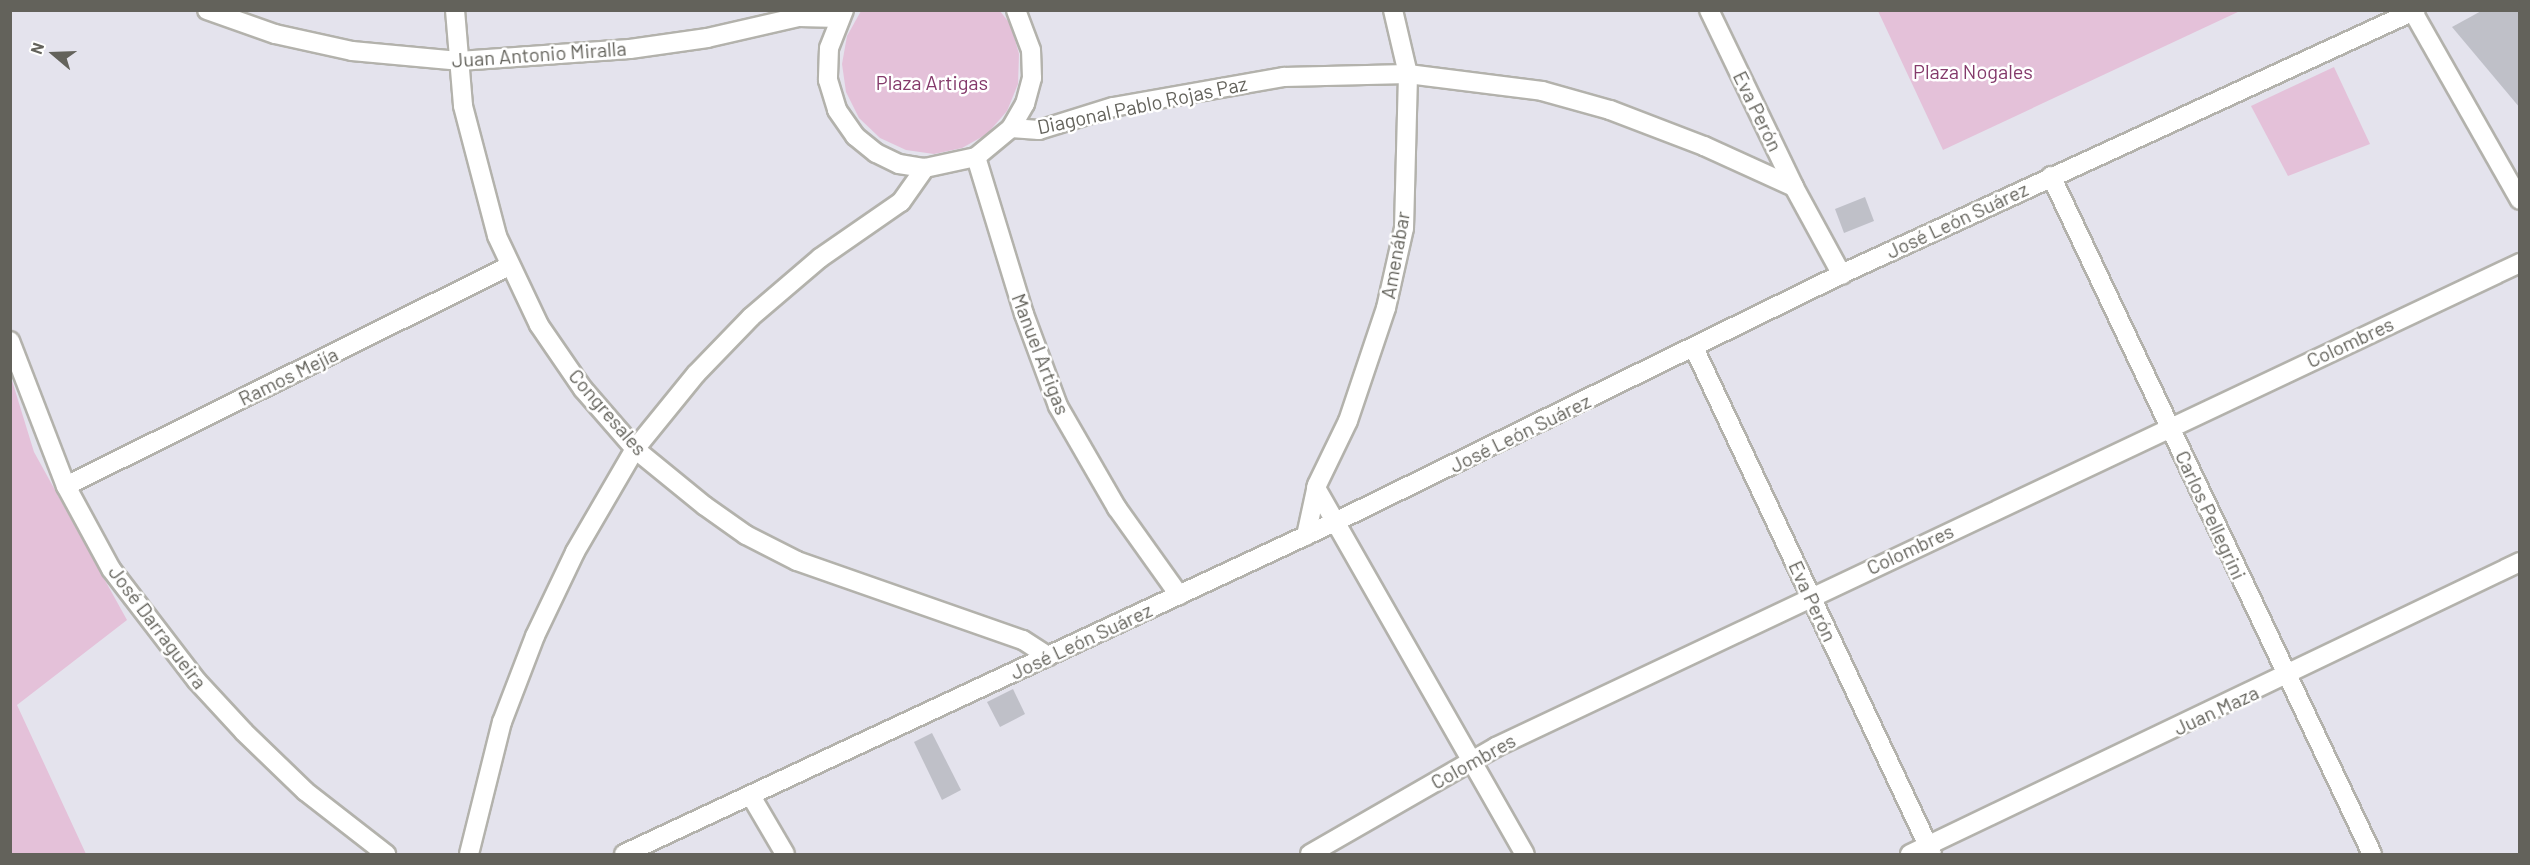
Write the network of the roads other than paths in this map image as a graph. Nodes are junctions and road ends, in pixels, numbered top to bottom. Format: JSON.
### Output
{"nodes":[{"id":1,"x":207,"y":10,"type":"edge"},
{"id":2,"x":455,"y":10,"type":"edge"},
{"id":3,"x":1016,"y":10,"type":"edge"},
{"id":4,"x":1393,"y":10,"type":"edge"},
{"id":5,"x":1709,"y":10,"type":"edge"},
{"id":6,"x":2414,"y":11,"type":"edge"},
{"id":7,"x":841,"y":14,"type":"edge"},
{"id":8,"x":459,"y":61,"type":"junction"},
{"id":9,"x":1408,"y":74,"type":"junction"},
{"id":10,"x":1011,"y":128,"type":"junction"},
{"id":11,"x":976,"y":157,"type":"junction"},
{"id":12,"x":925,"y":168,"type":"junction"},
{"id":13,"x":2051,"y":176,"type":"junction"},
{"id":14,"x":1794,"y":187,"type":"junction"},
{"id":15,"x":2520,"y":200,"type":"edge"},
{"id":16,"x":2520,"y":263,"type":"edge"},
{"id":17,"x":510,"y":266,"type":"junction"},
{"id":18,"x":1842,"y":275,"type":"junction"},
{"id":19,"x":10,"y":341,"type":"edge"},
{"id":20,"x":1694,"y":348,"type":"junction"},
{"id":21,"x":2169,"y":426,"type":"junction"},
{"id":22,"x":635,"y":449,"type":"junction"},
{"id":23,"x":66,"y":486,"type":"junction"},
{"id":24,"x":1316,"y":488,"type":"junction"},
{"id":25,"x":1333,"y":523,"type":"junction"},
{"id":26,"x":1306,"y":536,"type":"junction"},
{"id":27,"x":2520,"y":562,"type":"edge"},
{"id":28,"x":1179,"y":595,"type":"junction"},
{"id":29,"x":1811,"y":596,"type":"junction"},
{"id":30,"x":1048,"y":656,"type":"junction"},
{"id":31,"x":2287,"y":676,"type":"junction"},
{"id":32,"x":1470,"y":761,"type":"junction"},
{"id":33,"x":751,"y":796,"type":"junction"},
{"id":34,"x":1929,"y":850,"type":"edge"},
{"id":35,"x":386,"y":855,"type":"edge"},
{"id":36,"x":469,"y":855,"type":"edge"},
{"id":37,"x":624,"y":855,"type":"edge"},
{"id":38,"x":785,"y":855,"type":"edge"},
{"id":39,"x":1310,"y":855,"type":"edge"},
{"id":40,"x":1525,"y":855,"type":"edge"},
{"id":41,"x":1910,"y":855,"type":"edge"},
{"id":42,"x":2372,"y":855,"type":"edge"}],
"edges":[{"from":1,"to":8,"type":"street","name":"Juan Antonio Miralla"},
{"from":2,"to":8,"type":"street","name":"Congresales"},
{"from":3,"to":10,"type":"street"},
{"from":4,"to":9,"type":"street","name":"Amenábar"},
{"from":5,"to":14,"type":"street","name":"Eva Perón"},
{"from":6,"to":13,"type":"street","name":"José León Suárez"},
{"from":6,"to":15,"type":"street"},
{"from":7,"to":8,"type":"street","name":"Juan Antonio Miralla"},
{"from":7,"to":12,"type":"street"},
{"from":8,"to":17,"type":"street","name":"Congresales"},
{"from":9,"to":10,"type":"street","name":"Diagonal Pablo Rojas Paz"},
{"from":9,"to":14,"type":"street","name":"Diagonal Pablo Rojas Paz"},
{"from":9,"to":24,"type":"street","name":"Amenábar"},
{"from":10,"to":11,"type":"street"},
{"from":11,"to":12,"type":"street"},
{"from":11,"to":28,"type":"street","name":"Manuel Artigas"},
{"from":12,"to":22,"type":"street"},
{"from":13,"to":18,"type":"street","name":"José León Suárez"},
{"from":13,"to":21,"type":"street","name":"Carlos Pellegrini"},
{"from":14,"to":18,"type":"street","name":"Eva Perón"},
{"from":16,"to":21,"type":"street","name":"Colombres"},
{"from":17,"to":22,"type":"street","name":"Congresales"},
{"from":17,"to":23,"type":"street","name":"Ramos Mejía"},
{"from":18,"to":20,"type":"street","name":"José León Suárez"},
{"from":19,"to":23,"type":"street","name":"José Darragueira"},
{"from":20,"to":25,"type":"street","name":"José León Suárez"},
{"from":20,"to":29,"type":"street","name":"Eva Perón"},
{"from":21,"to":29,"type":"street","name":"Colombres"},
{"from":21,"to":31,"type":"street","name":"Carlos Pellegrini"},
{"from":22,"to":30,"type":"street","name":"Congresales"},
{"from":22,"to":36,"type":"street"},
{"from":23,"to":35,"type":"street","name":"José Darragueira"},
{"from":24,"to":25,"type":"street"},
{"from":24,"to":26,"type":"street","name":"Amenábar"},
{"from":25,"to":26,"type":"street","name":"José León Suárez"},
{"from":25,"to":32,"type":"street"},
{"from":26,"to":28,"type":"street","name":"José León Suárez"},
{"from":27,"to":31,"type":"street","name":"Juan Maza"},
{"from":28,"to":30,"type":"street","name":"José León Suárez"},
{"from":29,"to":32,"type":"street","name":"Colombres"},
{"from":29,"to":34,"type":"street","name":"Eva Perón"},
{"from":30,"to":33,"type":"street","name":"José León Suárez"},
{"from":31,"to":34,"type":"street","name":"Juan Maza"},
{"from":31,"to":42,"type":"street","name":"Carlos Pellegrini"},
{"from":32,"to":39,"type":"street","name":"Colombres"},
{"from":32,"to":40,"type":"street"},
{"from":33,"to":37,"type":"street","name":"José León Suárez"},
{"from":33,"to":38,"type":"street"},
{"from":34,"to":41,"type":"street","name":"Juan Maza"}]}
